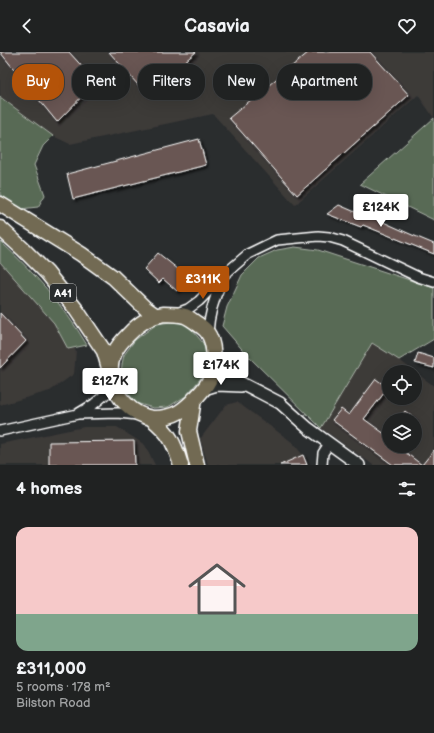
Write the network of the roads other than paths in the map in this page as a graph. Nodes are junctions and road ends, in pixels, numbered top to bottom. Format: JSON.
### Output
{"nodes":[{"id":1,"x":0,"y":204,"type":"edge"},
{"id":2,"x":0,"y":228,"type":"edge"},
{"id":3,"x":225,"y":274,"type":"junction"},
{"id":4,"x":434,"y":282,"type":"edge"},
{"id":5,"x":174,"y":314,"type":"junction"},
{"id":6,"x":155,"y":315,"type":"junction"},
{"id":7,"x":208,"y":333,"type":"junction"},
{"id":8,"x":214,"y":359,"type":"junction"},
{"id":9,"x":111,"y":374,"type":"junction"},
{"id":10,"x":255,"y":390,"type":"junction"},
{"id":11,"x":199,"y":394,"type":"junction"},
{"id":12,"x":78,"y":414,"type":"junction"},
{"id":13,"x":147,"y":417,"type":"junction"},
{"id":14,"x":0,"y":430,"type":"edge"},
{"id":15,"x":329,"y":444,"type":"junction"},
{"id":16,"x":181,"y":465,"type":"edge"},
{"id":17,"x":197,"y":465,"type":"edge"},
{"id":18,"x":322,"y":465,"type":"edge"},
{"id":19,"x":359,"y":465,"type":"edge"}],
"edges":[{"from":1,"to":6,"type":"highway"},
{"from":2,"to":9,"type":"highway","number":"A41"},
{"from":3,"to":4,"type":"street"},
{"from":3,"to":5,"type":"street"},
{"from":3,"to":7,"type":"street"},
{"from":5,"to":6,"type":"highway"},
{"from":5,"to":7,"type":"highway"},
{"from":6,"to":9,"type":"highway"},
{"from":7,"to":8,"type":"highway"},
{"from":8,"to":10,"type":"street"},
{"from":8,"to":11,"type":"highway"},
{"from":9,"to":12,"type":"street"},
{"from":9,"to":13,"type":"highway","number":"A41"},
{"from":10,"to":11,"type":"street"},
{"from":10,"to":15,"type":"street"},
{"from":11,"to":13,"type":"highway"},
{"from":11,"to":17,"type":"highway"},
{"from":12,"to":13,"type":"street"},
{"from":12,"to":14,"type":"street"},
{"from":13,"to":16,"type":"highway","number":"A41"},
{"from":15,"to":18,"type":"street"},
{"from":15,"to":19,"type":"street"}]}
